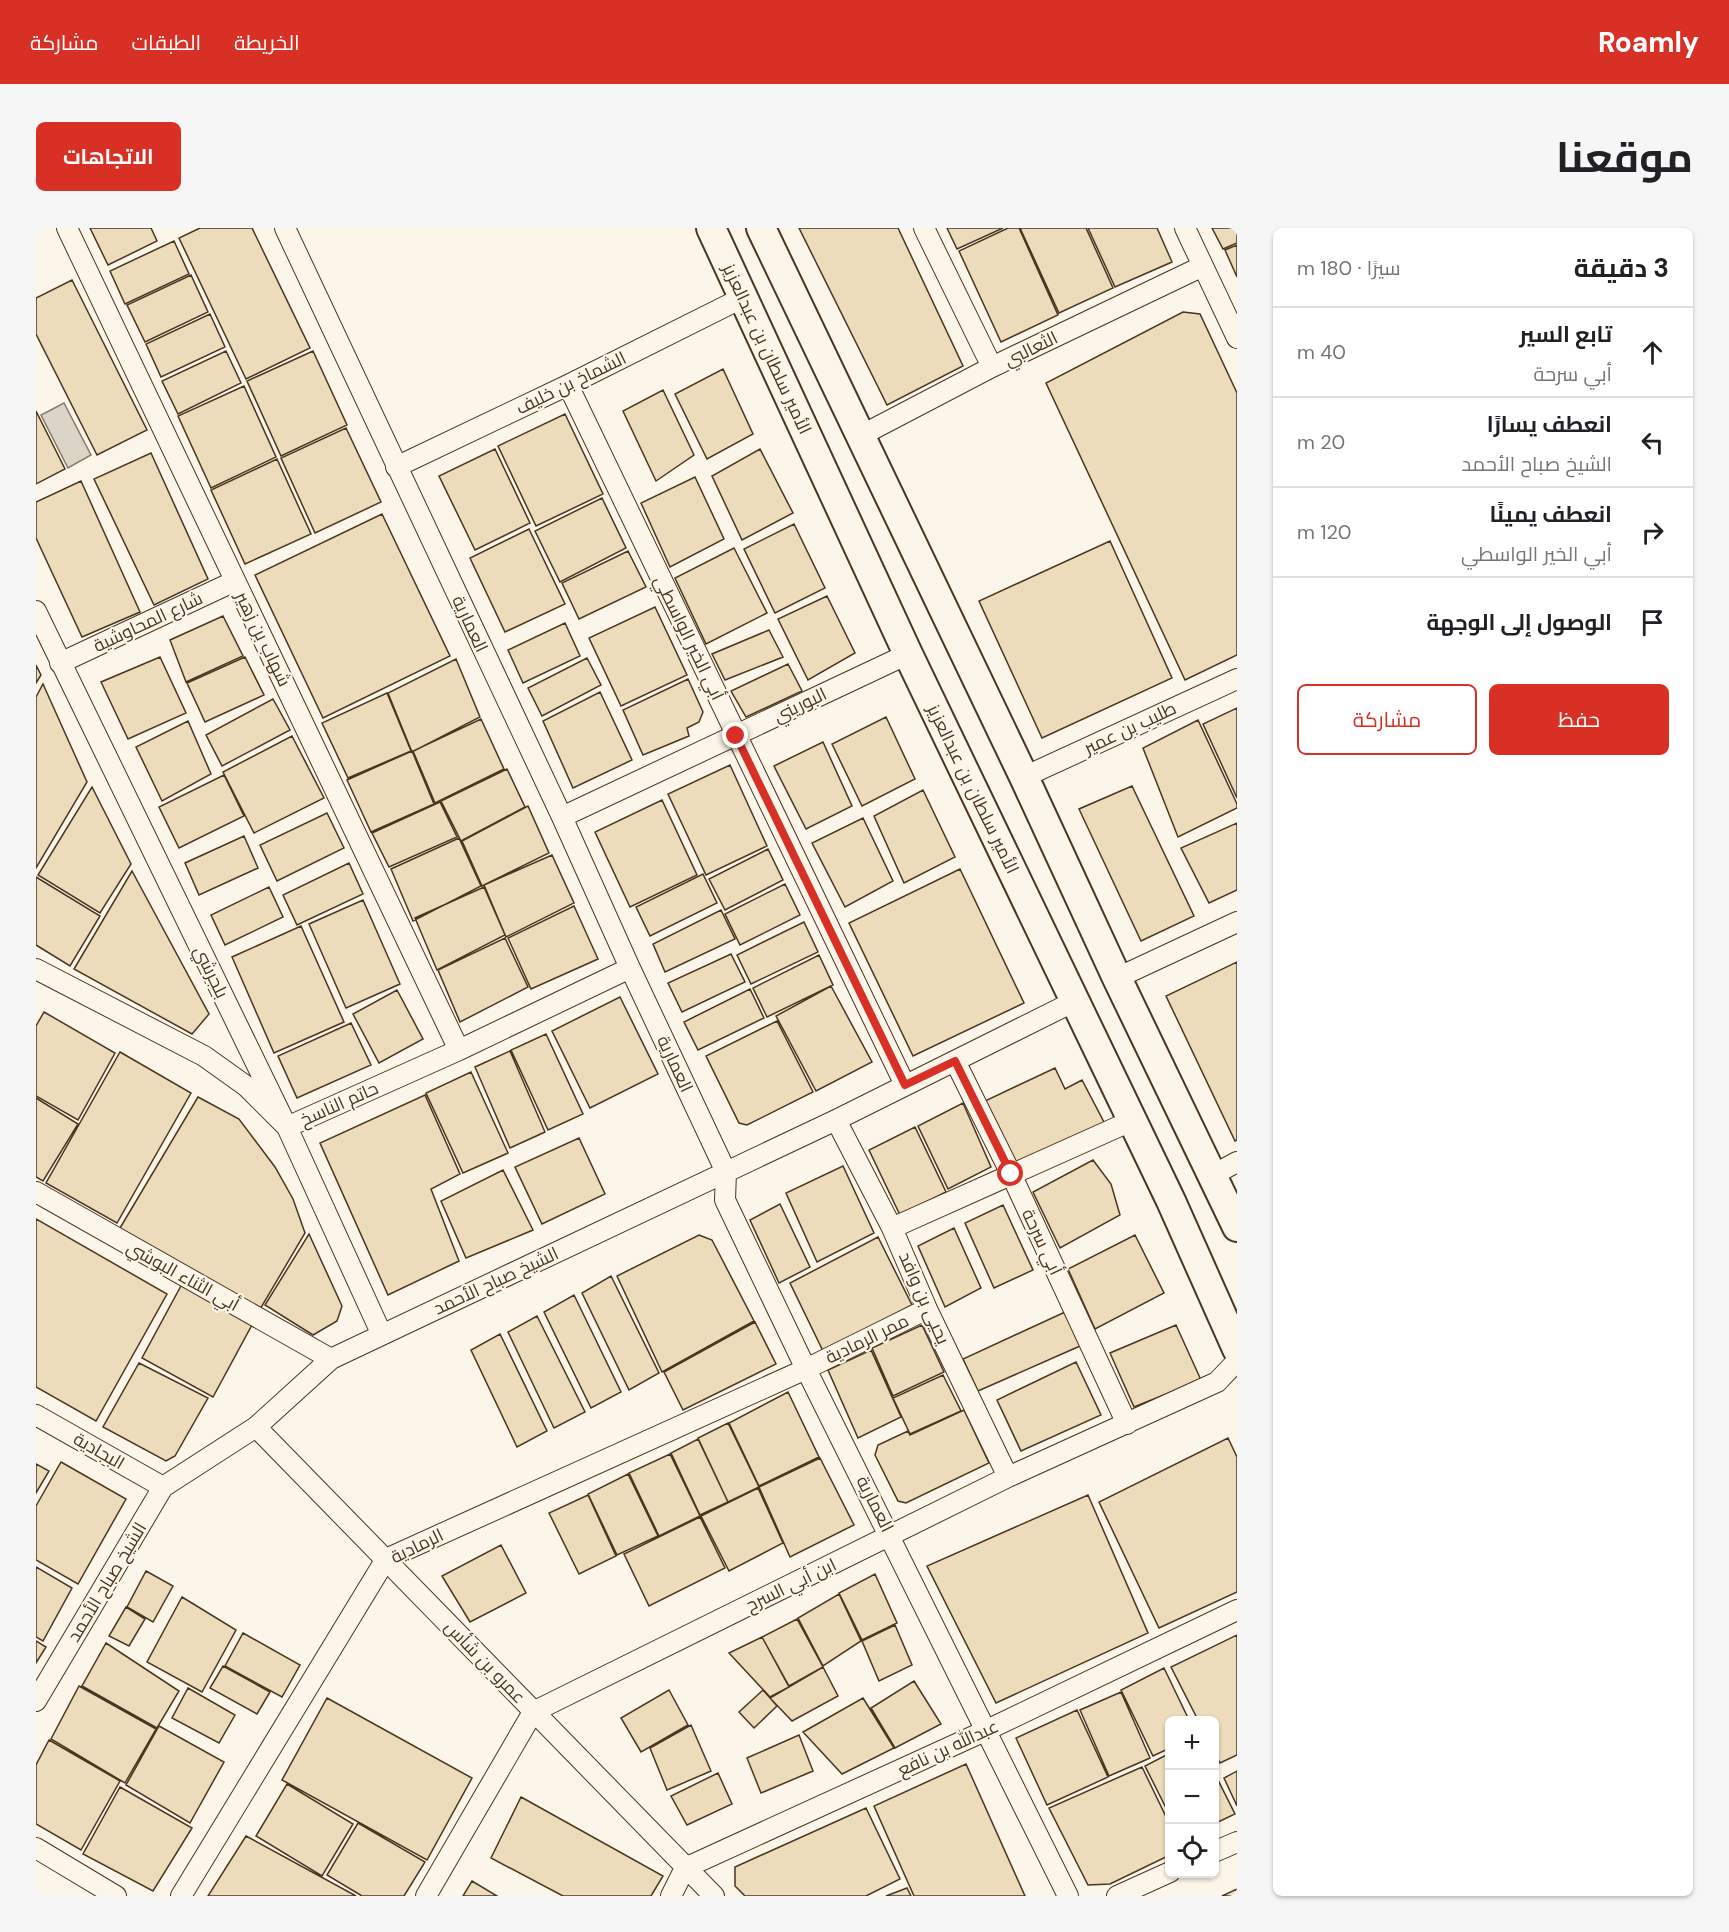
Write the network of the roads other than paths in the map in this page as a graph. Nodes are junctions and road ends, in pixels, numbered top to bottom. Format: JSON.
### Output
{"nodes":[{"id":1,"x":67,"y":228,"type":"edge"},
{"id":2,"x":285,"y":228,"type":"edge"},
{"id":3,"x":711,"y":228,"type":"edge"},
{"id":4,"x":761,"y":228,"type":"edge"},
{"id":5,"x":924,"y":228,"type":"edge"},
{"id":6,"x":1185,"y":228,"type":"edge"},
{"id":7,"x":1203,"y":266,"type":"junction"},
{"id":8,"x":744,"y":297,"type":"junction"},
{"id":9,"x":1237,"y":338,"type":"edge"},
{"id":10,"x":992,"y":368,"type":"junction"},
{"id":11,"x":568,"y":386,"type":"junction"},
{"id":12,"x":860,"y":436,"type":"junction"},
{"id":13,"x":396,"y":467,"type":"junction"},
{"id":14,"x":235,"y":581,"type":"junction"},
{"id":15,"x":36,"y":611,"type":"edge"},
{"id":16,"x":908,"y":654,"type":"junction"},
{"id":17,"x":60,"y":663,"type":"junction"},
{"id":18,"x":1237,"y":679,"type":"edge"},
{"id":19,"x":736,"y":736,"type":"junction"},
{"id":20,"x":1024,"y":777,"type":"junction"},
{"id":21,"x":562,"y":817,"type":"junction"},
{"id":22,"x":1237,"y":922,"type":"edge"},
{"id":23,"x":630,"y":968,"type":"junction"},
{"id":24,"x":36,"y":969,"type":"edge"},
{"id":25,"x":1118,"y":978,"type":"junction"},
{"id":26,"x":1074,"y":1001,"type":"junction"},
{"id":27,"x":459,"y":1050,"type":"junction"},
{"id":28,"x":955,"y":1061,"type":"junction"},
{"id":29,"x":905,"y":1085,"type":"junction"},
{"id":30,"x":836,"y":1120,"type":"junction"},
{"id":31,"x":1131,"y":1121,"type":"junction"},
{"id":32,"x":287,"y":1127,"type":"junction"},
{"id":33,"x":1225,"y":1169,"type":"edge"},
{"id":34,"x":726,"y":1172,"type":"junction"},
{"id":35,"x":1011,"y":1174,"type":"junction"},
{"id":36,"x":36,"y":1192,"type":"edge"},
{"id":37,"x":1237,"y":1227,"type":"edge"},
{"id":38,"x":892,"y":1228,"type":"junction"},
{"id":39,"x":927,"y":1309,"type":"junction"},
{"id":40,"x":382,"y":1335,"type":"junction"},
{"id":41,"x":1237,"y":1349,"type":"edge"},
{"id":42,"x":331,"y":1359,"type":"junction"},
{"id":43,"x":1237,"y":1360,"type":"edge"},
{"id":44,"x":806,"y":1369,"type":"junction"},
{"id":45,"x":36,"y":1415,"type":"edge"},
{"id":46,"x":1127,"y":1424,"type":"junction"},
{"id":47,"x":256,"y":1427,"type":"junction"},
{"id":48,"x":1008,"y":1477,"type":"junction"},
{"id":49,"x":163,"y":1487,"type":"junction"},
{"id":50,"x":891,"y":1536,"type":"junction"},
{"id":51,"x":386,"y":1558,"type":"junction"},
{"id":52,"x":1237,"y":1610,"type":"edge"},
{"id":53,"x":36,"y":1701,"type":"edge"},
{"id":54,"x":533,"y":1712,"type":"junction"},
{"id":55,"x":987,"y":1730,"type":"junction"},
{"id":56,"x":1237,"y":1842,"type":"edge"},
{"id":57,"x":36,"y":1848,"type":"edge"},
{"id":58,"x":1219,"y":1850,"type":"edge"},
{"id":59,"x":685,"y":1868,"type":"junction"},
{"id":60,"x":1165,"y":1874,"type":"edge"},
{"id":61,"x":116,"y":1896,"type":"edge"},
{"id":62,"x":181,"y":1896,"type":"edge"},
{"id":63,"x":426,"y":1896,"type":"edge"},
{"id":64,"x":670,"y":1896,"type":"edge"},
{"id":65,"x":714,"y":1896,"type":"edge"},
{"id":66,"x":1068,"y":1896,"type":"edge"},
{"id":67,"x":1117,"y":1896,"type":"edge"}],
"edges":[{"from":1,"to":14,"type":"street","name":"شهاب بن زهير"},
{"from":2,"to":13,"type":"street","name":"العمارية"},
{"from":3,"to":8,"type":"street","name":"الأمير سلطان بن عبدالعزيز"},
{"from":4,"to":12,"type":"street"},
{"from":5,"to":10,"type":"street"},
{"from":6,"to":7,"type":"street"},
{"from":7,"to":9,"type":"street"},
{"from":7,"to":10,"type":"street","name":"الثعالبي"},
{"from":8,"to":11,"type":"street","name":"الشماخ بن خليف"},
{"from":8,"to":16,"type":"street","name":"الأمير سلطان بن عبدالعزيز"},
{"from":10,"to":12,"type":"street","name":"الثعالبي"},
{"from":11,"to":13,"type":"street","name":"الشماخ بن خليف"},
{"from":11,"to":19,"type":"street","name":"أبي الخير الواسطي"},
{"from":12,"to":20,"type":"street"},
{"from":13,"to":21,"type":"street","name":"العمارية"},
{"from":14,"to":17,"type":"street","name":"شارع المحاوشية"},
{"from":14,"to":27,"type":"street","name":"شهاب بن زهير"},
{"from":15,"to":17,"type":"street","name":"بلجرشي"},
{"from":16,"to":19,"type":"street","name":"البوريني"},
{"from":16,"to":26,"type":"street","name":"الأمير سلطان بن عبدالعزيز"},
{"from":17,"to":32,"type":"street","name":"بلجرشي"},
{"from":18,"to":20,"type":"street","name":"طليب بن عمير"},
{"from":19,"to":21,"type":"street","name":"البوريني"},
{"from":19,"to":29,"type":"street","name":"أبي الخير الواسطي"},
{"from":20,"to":25,"type":"street"},
{"from":21,"to":23,"type":"street","name":"العمارية"},
{"from":22,"to":25,"type":"street"},
{"from":23,"to":27,"type":"street","name":"حاتم الناسخ"},
{"from":23,"to":34,"type":"street","name":"العمارية"},
{"from":24,"to":32,"type":"street","name":"حاتم الناسخ"},
{"from":25,"to":33,"type":"street"},
{"from":26,"to":28,"type":"street","name":"الشيخ صباح الأحمد"},
{"from":26,"to":31,"type":"street","name":"الأمير سلطان بن عبدالعزيز"},
{"from":27,"to":32,"type":"street","name":"حاتم الناسخ"},
{"from":28,"to":29,"type":"street","name":"الشيخ صباح الأحمد"},
{"from":28,"to":35,"type":"street","name":"أبي سرحة"},
{"from":29,"to":30,"type":"street","name":"الشيخ صباح الأحمد"},
{"from":30,"to":34,"type":"street","name":"الشيخ صباح الأحمد"},
{"from":30,"to":38,"type":"street","name":"يحيى بن وافد"},
{"from":31,"to":35,"type":"street"},
{"from":31,"to":41,"type":"street","name":"الأمير سلطان بن عبدالعزيز"},
{"from":32,"to":40,"type":"street","name":"بلجرشي"},
{"from":33,"to":37,"type":"street"},
{"from":34,"to":40,"type":"street","name":"الشيخ صباح الأحمد"},
{"from":34,"to":44,"type":"street","name":"العمارية"},
{"from":35,"to":38,"type":"street"},
{"from":35,"to":46,"type":"street","name":"أبي سرحة"},
{"from":36,"to":42,"type":"street","name":"أبي الثناء البوشي"},
{"from":38,"to":39,"type":"street","name":"يحيى بن وافد"},
{"from":39,"to":44,"type":"street","name":"ممر الرمادية"},
{"from":39,"to":48,"type":"street","name":"يحيى بن وافد"},
{"from":40,"to":42,"type":"street","name":"الشيخ صباح الأحمد"},
{"from":42,"to":47,"type":"street","name":"الشيخ صباح الأحمد"},
{"from":43,"to":46,"type":"street","name":"ابن أبي السرح"},
{"from":44,"to":50,"type":"street","name":"العمارية"},
{"from":44,"to":51,"type":"street","name":"الرمادية"},
{"from":45,"to":49,"type":"street","name":"البجادية"},
{"from":46,"to":48,"type":"street","name":"ابن أبي السرح"},
{"from":47,"to":49,"type":"street","name":"الشيخ صباح الأحمد"},
{"from":47,"to":51,"type":"street","name":"عمرو بن شأس"},
{"from":48,"to":50,"type":"street","name":"ابن أبي السرح"},
{"from":49,"to":53,"type":"street","name":"الشيخ صباح الأحمد"},
{"from":50,"to":54,"type":"street","name":"ابن أبي السرح"},
{"from":50,"to":55,"type":"street","name":"العمارية"},
{"from":51,"to":54,"type":"street","name":"عمرو بن شأس"},
{"from":51,"to":62,"type":"street","name":"الرمادية"},
{"from":52,"to":55,"type":"street","name":"عبدالله بن نافع"},
{"from":54,"to":59,"type":"street","name":"عمرو بن شأس"},
{"from":54,"to":63,"type":"street"},
{"from":55,"to":59,"type":"street","name":"عبدالله بن نافع"},
{"from":55,"to":66,"type":"street","name":"العمارية"},
{"from":56,"to":58,"type":"street"},
{"from":57,"to":61,"type":"street"},
{"from":59,"to":64,"type":"street"},
{"from":59,"to":65,"type":"street","name":"عمرو بن شأس"},
{"from":60,"to":67,"type":"street"}]}
